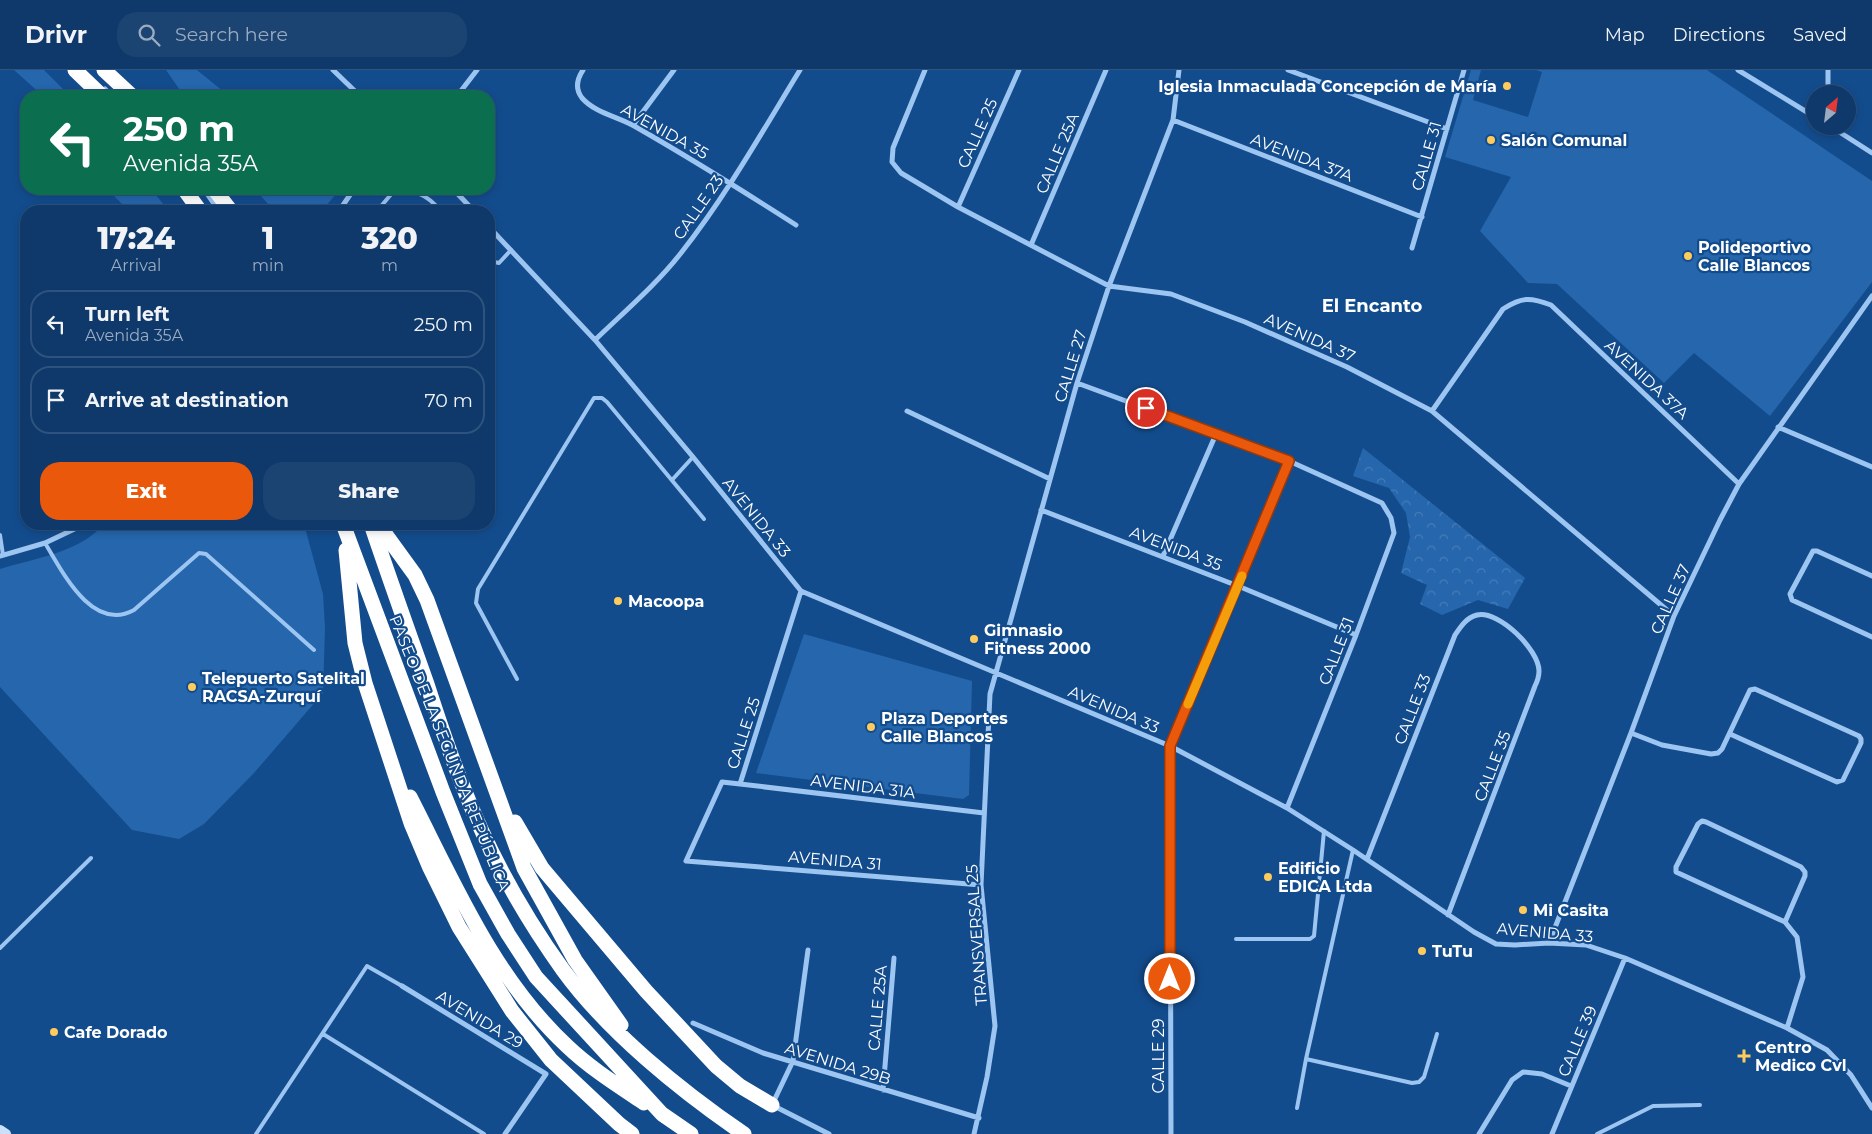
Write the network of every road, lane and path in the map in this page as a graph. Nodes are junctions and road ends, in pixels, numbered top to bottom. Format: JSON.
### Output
{"nodes":[{"id":1,"x":75,"y":70,"type":"edge"},
{"id":2,"x":98,"y":70,"type":"edge"},
{"id":3,"x":104,"y":70,"type":"edge"},
{"id":4,"x":333,"y":70,"type":"edge"},
{"id":5,"x":477,"y":70,"type":"edge"},
{"id":6,"x":583,"y":70,"type":"edge"},
{"id":7,"x":674,"y":70,"type":"edge"},
{"id":8,"x":800,"y":70,"type":"edge"},
{"id":9,"x":925,"y":70,"type":"edge"},
{"id":10,"x":1019,"y":70,"type":"edge"},
{"id":11,"x":1106,"y":70,"type":"edge"},
{"id":12,"x":1179,"y":70,"type":"edge"},
{"id":13,"x":1288,"y":70,"type":"edge"},
{"id":14,"x":1464,"y":70,"type":"edge"},
{"id":15,"x":1738,"y":70,"type":"edge"},
{"id":16,"x":1828,"y":70,"type":"edge"},
{"id":17,"x":1828,"y":85,"type":"edge"},
{"id":18,"x":101,"y":90,"type":"edge"},
{"id":19,"x":118,"y":90,"type":"edge"},
{"id":20,"x":126,"y":90,"type":"edge"},
{"id":21,"x":354,"y":90,"type":"edge"},
{"id":22,"x":462,"y":90,"type":"edge"},
{"id":23,"x":1806,"y":112,"type":"edge"},
{"id":24,"x":1173,"y":120,"type":"junction"},
{"id":25,"x":633,"y":125,"type":"junction"},
{"id":26,"x":1447,"y":129,"type":"junction"},
{"id":27,"x":1844,"y":135,"type":"edge"},
{"id":28,"x":1872,"y":154,"type":"edge"},
{"id":29,"x":730,"y":183,"type":"junction"},
{"id":30,"x":219,"y":195,"type":"edge"},
{"id":31,"x":391,"y":195,"type":"edge"},
{"id":32,"x":421,"y":195,"type":"edge"},
{"id":33,"x":459,"y":195,"type":"edge"},
{"id":34,"x":226,"y":205,"type":"edge"},
{"id":35,"x":382,"y":205,"type":"edge"},
{"id":36,"x":436,"y":205,"type":"edge"},
{"id":37,"x":468,"y":205,"type":"edge"},
{"id":38,"x":958,"y":207,"type":"junction"},
{"id":39,"x":1422,"y":218,"type":"junction"},
{"id":40,"x":796,"y":224,"type":"dead end"},
{"id":41,"x":495,"y":233,"type":"edge"},
{"id":42,"x":1031,"y":245,"type":"junction"},
{"id":43,"x":1412,"y":248,"type":"dead end"},
{"id":44,"x":511,"y":250,"type":"junction"},
{"id":45,"x":495,"y":262,"type":"edge"},
{"id":46,"x":1108,"y":286,"type":"junction"},
{"id":47,"x":1872,"y":296,"type":"edge"},
{"id":48,"x":595,"y":340,"type":"junction"},
{"id":49,"x":1077,"y":383,"type":"junction"},
{"id":50,"x":1432,"y":411,"type":"junction"},
{"id":51,"x":907,"y":412,"type":"dead end"},
{"id":52,"x":1778,"y":427,"type":"junction"},
{"id":53,"x":1216,"y":434,"type":"junction"},
{"id":54,"x":693,"y":457,"type":"junction"},
{"id":55,"x":1289,"y":461,"type":"junction"},
{"id":56,"x":1872,"y":467,"type":"edge"},
{"id":57,"x":1050,"y":479,"type":"junction"},
{"id":58,"x":672,"y":480,"type":"junction"},
{"id":59,"x":1739,"y":484,"type":"junction"},
{"id":60,"x":1041,"y":510,"type":"junction"},
{"id":61,"x":704,"y":519,"type":"dead end"},
{"id":62,"x":72,"y":530,"type":"edge"},
{"id":63,"x":344,"y":530,"type":"edge"},
{"id":64,"x":345,"y":530,"type":"edge"},
{"id":65,"x":372,"y":530,"type":"edge"},
{"id":66,"x":382,"y":530,"type":"edge"},
{"id":67,"x":0,"y":535,"type":"edge"},
{"id":68,"x":45,"y":543,"type":"junction"},
{"id":69,"x":2,"y":555,"type":"edge"},
{"id":70,"x":1163,"y":556,"type":"junction"},
{"id":71,"x":1872,"y":576,"type":"edge"},
{"id":72,"x":1238,"y":586,"type":"junction"},
{"id":73,"x":801,"y":591,"type":"junction"},
{"id":74,"x":1674,"y":616,"type":"junction"},
{"id":75,"x":1513,"y":630,"type":"joint"},
{"id":76,"x":1356,"y":635,"type":"junction"},
{"id":77,"x":1872,"y":637,"type":"edge"},
{"id":78,"x":314,"y":650,"type":"dead end"},
{"id":79,"x":995,"y":673,"type":"junction"},
{"id":80,"x":517,"y":679,"type":"dead end"},
{"id":81,"x":1631,"y":733,"type":"junction"},
{"id":82,"x":1730,"y":734,"type":"junction"},
{"id":83,"x":1170,"y":746,"type":"junction"},
{"id":84,"x":390,"y":756,"type":"junction"},
{"id":85,"x":488,"y":770,"type":"junction"},
{"id":86,"x":740,"y":784,"type":"junction"},
{"id":87,"x":1287,"y":808,"type":"junction"},
{"id":88,"x":984,"y":813,"type":"junction"},
{"id":89,"x":1324,"y":832,"type":"junction"},
{"id":90,"x":1354,"y":850,"type":"junction"},
{"id":91,"x":91,"y":858,"type":"dead end"},
{"id":92,"x":1367,"y":860,"type":"junction"},
{"id":93,"x":686,"y":861,"type":"joint"},
{"id":94,"x":981,"y":885,"type":"junction"},
{"id":95,"x":1448,"y":914,"type":"junction"},
{"id":96,"x":1785,"y":922,"type":"junction"},
{"id":97,"x":1236,"y":939,"type":"dead end"},
{"id":98,"x":1549,"y":943,"type":"junction"},
{"id":99,"x":0,"y":948,"type":"edge"},
{"id":100,"x":808,"y":950,"type":"dead end"},
{"id":101,"x":894,"y":958,"type":"dead end"},
{"id":102,"x":1625,"y":958,"type":"junction"},
{"id":103,"x":402,"y":986,"type":"joint"},
{"id":104,"x":693,"y":1023,"type":"dead end"},
{"id":105,"x":1787,"y":1028,"type":"junction"},
{"id":106,"x":323,"y":1034,"type":"junction"},
{"id":107,"x":1437,"y":1034,"type":"dead end"},
{"id":108,"x":643,"y":1054,"type":"junction"},
{"id":109,"x":1306,"y":1059,"type":"junction"},
{"id":110,"x":793,"y":1061,"type":"junction"},
{"id":111,"x":1571,"y":1086,"type":"junction"},
{"id":112,"x":883,"y":1090,"type":"junction"},
{"id":113,"x":772,"y":1105,"type":"junction"},
{"id":114,"x":1700,"y":1105,"type":"dead end"},
{"id":115,"x":1297,"y":1108,"type":"dead end"},
{"id":116,"x":1872,"y":1108,"type":"edge"},
{"id":117,"x":662,"y":1114,"type":"junction"},
{"id":118,"x":979,"y":1118,"type":"junction"},
{"id":119,"x":0,"y":1130,"type":"edge"},
{"id":120,"x":6,"y":1134,"type":"edge"},
{"id":121,"x":256,"y":1134,"type":"edge"},
{"id":122,"x":484,"y":1134,"type":"edge"},
{"id":123,"x":505,"y":1134,"type":"edge"},
{"id":124,"x":632,"y":1134,"type":"edge"},
{"id":125,"x":691,"y":1134,"type":"edge"},
{"id":126,"x":744,"y":1134,"type":"edge"},
{"id":127,"x":829,"y":1134,"type":"edge"},
{"id":128,"x":974,"y":1134,"type":"edge"},
{"id":129,"x":1171,"y":1134,"type":"edge"},
{"id":130,"x":1479,"y":1134,"type":"edge"},
{"id":131,"x":1552,"y":1134,"type":"edge"},
{"id":132,"x":1597,"y":1134,"type":"edge"}],
"edges":[{"from":1,"to":18,"type":"highway"},
{"from":2,"to":19,"type":"street"},
{"from":3,"to":20,"type":"highway"},
{"from":4,"to":21,"type":"street"},
{"from":5,"to":22,"type":"street"},
{"from":6,"to":25,"type":"street","name":"AVENIDA 35"},
{"from":7,"to":25,"type":"street"},
{"from":8,"to":29,"type":"street","name":"CALLE 23"},
{"from":9,"to":38,"type":"street","name":"AVENIDA 37"},
{"from":10,"to":38,"type":"street","name":"CALLE 25"},
{"from":11,"to":42,"type":"street","name":"CALLE 25A"},
{"from":12,"to":24,"type":"street","name":"CALLE 27"},
{"from":13,"to":26,"type":"street"},
{"from":14,"to":26,"type":"street","name":"CALLE 31"},
{"from":15,"to":23,"type":"street"},
{"from":16,"to":17,"type":"street"},
{"from":24,"to":39,"type":"street","name":"AVENIDA 37A"},
{"from":24,"to":46,"type":"street","name":"CALLE 27"},
{"from":25,"to":29,"type":"street","name":"AVENIDA 35"},
{"from":26,"to":39,"type":"street","name":"CALLE 31"},
{"from":27,"to":28,"type":"street"},
{"from":29,"to":40,"type":"street","name":"AVENIDA 35"},
{"from":29,"to":48,"type":"street","name":"CALLE 23"},
{"from":30,"to":34,"type":"highway"},
{"from":31,"to":35,"type":"lane"},
{"from":32,"to":36,"type":"lane"},
{"from":33,"to":37,"type":"street"},
{"from":38,"to":42,"type":"street","name":"AVENIDA 37"},
{"from":39,"to":43,"type":"street","name":"CALLE 31"},
{"from":41,"to":44,"type":"street","name":"AVENIDA 33"},
{"from":42,"to":46,"type":"street","name":"AVENIDA 37"},
{"from":44,"to":45,"type":"lane"},
{"from":44,"to":48,"type":"street","name":"AVENIDA 33"},
{"from":46,"to":49,"type":"street","name":"CALLE 27"},
{"from":46,"to":50,"type":"street","name":"AVENIDA 37"},
{"from":47,"to":52,"type":"street","name":"CALLE 37"},
{"from":48,"to":54,"type":"street","name":"AVENIDA 33"},
{"from":49,"to":53,"type":"street"},
{"from":49,"to":57,"type":"street","name":"CALLE 27"},
{"from":50,"to":59,"type":"street","name":"AVENIDA 37A"},
{"from":50,"to":74,"type":"street","name":"AVENIDA 37"},
{"from":51,"to":57,"type":"street"},
{"from":52,"to":56,"type":"street"},
{"from":52,"to":59,"type":"street","name":"CALLE 37"},
{"from":53,"to":55,"type":"street"},
{"from":53,"to":70,"type":"street"},
{"from":54,"to":58,"type":"lane"},
{"from":54,"to":73,"type":"street","name":"AVENIDA 33"},
{"from":55,"to":72,"type":"street","name":"CALLE 29"},
{"from":55,"to":76,"type":"street","name":"CALLE 31"},
{"from":57,"to":60,"type":"street","name":"CALLE 27"},
{"from":58,"to":61,"type":"lane"},
{"from":58,"to":80,"type":"lane"},
{"from":59,"to":74,"type":"street","name":"CALLE 37"},
{"from":60,"to":70,"type":"street","name":"AVENIDA 35"},
{"from":60,"to":79,"type":"street","name":"CALLE 27"},
{"from":62,"to":68,"type":"street"},
{"from":63,"to":84,"type":"highway"},
{"from":64,"to":117,"type":"highway","name":"PASEO DE LA SEGUNDA REPÚBLICA"},
{"from":65,"to":108,"type":"highway","name":"PASEO DE LA SEGUNDA REPÚBLICA"},
{"from":66,"to":85,"type":"highway"},
{"from":67,"to":69,"type":"lane"},
{"from":68,"to":69,"type":"street"},
{"from":68,"to":78,"type":"lane"},
{"from":70,"to":72,"type":"street","name":"AVENIDA 35"},
{"from":71,"to":77,"type":"street"},
{"from":72,"to":76,"type":"street","name":"AVENIDA 35"},
{"from":72,"to":83,"type":"street","name":"CALLE 29"},
{"from":73,"to":79,"type":"street","name":"AVENIDA 33"},
{"from":73,"to":86,"type":"street","name":"CALLE 25"},
{"from":74,"to":81,"type":"street","name":"CALLE 37"},
{"from":75,"to":92,"type":"street","name":"CALLE 33"},
{"from":75,"to":95,"type":"street","name":"CALLE 35"},
{"from":76,"to":87,"type":"street","name":"CALLE 31"},
{"from":79,"to":83,"type":"street","name":"AVENIDA 33"},
{"from":79,"to":88,"type":"street","name":"TRANSVERSAL 25"},
{"from":81,"to":82,"type":"street"},
{"from":81,"to":98,"type":"street","name":"CALLE 37"},
{"from":82,"to":82,"type":"street"},
{"from":83,"to":87,"type":"street","name":"AVENIDA 33"},
{"from":83,"to":129,"type":"street","name":"CALLE 29"},
{"from":84,"to":117,"type":"highway"},
{"from":84,"to":124,"type":"highway"},
{"from":85,"to":108,"type":"highway"},
{"from":85,"to":113,"type":"highway"},
{"from":86,"to":88,"type":"street","name":"AVENIDA 31A"},
{"from":86,"to":93,"type":"street","name":"CALLE 25"},
{"from":87,"to":89,"type":"street","name":"AVENIDA 33"},
{"from":88,"to":94,"type":"street","name":"TRANSVERSAL 25"},
{"from":89,"to":90,"type":"street","name":"AVENIDA 33"},
{"from":89,"to":97,"type":"lane"},
{"from":90,"to":92,"type":"street","name":"AVENIDA 33"},
{"from":90,"to":109,"type":"lane"},
{"from":91,"to":99,"type":"lane"},
{"from":92,"to":95,"type":"street","name":"AVENIDA 33"},
{"from":93,"to":94,"type":"street","name":"AVENIDA 31"},
{"from":94,"to":118,"type":"street","name":"TRANSVERSAL 25"},
{"from":95,"to":98,"type":"street","name":"AVENIDA 33"},
{"from":96,"to":96,"type":"street"},
{"from":96,"to":105,"type":"street"},
{"from":98,"to":102,"type":"street","name":"AVENIDA 33"},
{"from":100,"to":110,"type":"street"},
{"from":101,"to":112,"type":"street","name":"CALLE 25A"},
{"from":102,"to":105,"type":"street","name":"AVENIDA 33"},
{"from":102,"to":111,"type":"street","name":"CALLE 39"},
{"from":103,"to":106,"type":"lane"},
{"from":103,"to":123,"type":"street","name":"AVENIDA 29"},
{"from":104,"to":110,"type":"street","name":"AVENIDA 29B"},
{"from":105,"to":116,"type":"street","name":"AVENIDA 33"},
{"from":106,"to":121,"type":"lane"},
{"from":106,"to":122,"type":"lane"},
{"from":107,"to":109,"type":"lane"},
{"from":108,"to":126,"type":"highway","name":"PASEO DE LA SEGUNDA REPÚBLICA"},
{"from":109,"to":115,"type":"lane"},
{"from":110,"to":112,"type":"street","name":"AVENIDA 29B"},
{"from":110,"to":113,"type":"street"},
{"from":111,"to":130,"type":"street"},
{"from":111,"to":131,"type":"street","name":"CALLE 39"},
{"from":112,"to":118,"type":"street","name":"AVENIDA 29B"},
{"from":113,"to":127,"type":"street"},
{"from":114,"to":132,"type":"lane"},
{"from":117,"to":125,"type":"highway","name":"PASEO DE LA SEGUNDA REPÚBLICA"},
{"from":118,"to":128,"type":"street","name":"TRANSVERSAL 25"},
{"from":119,"to":120,"type":"main road"}]}
